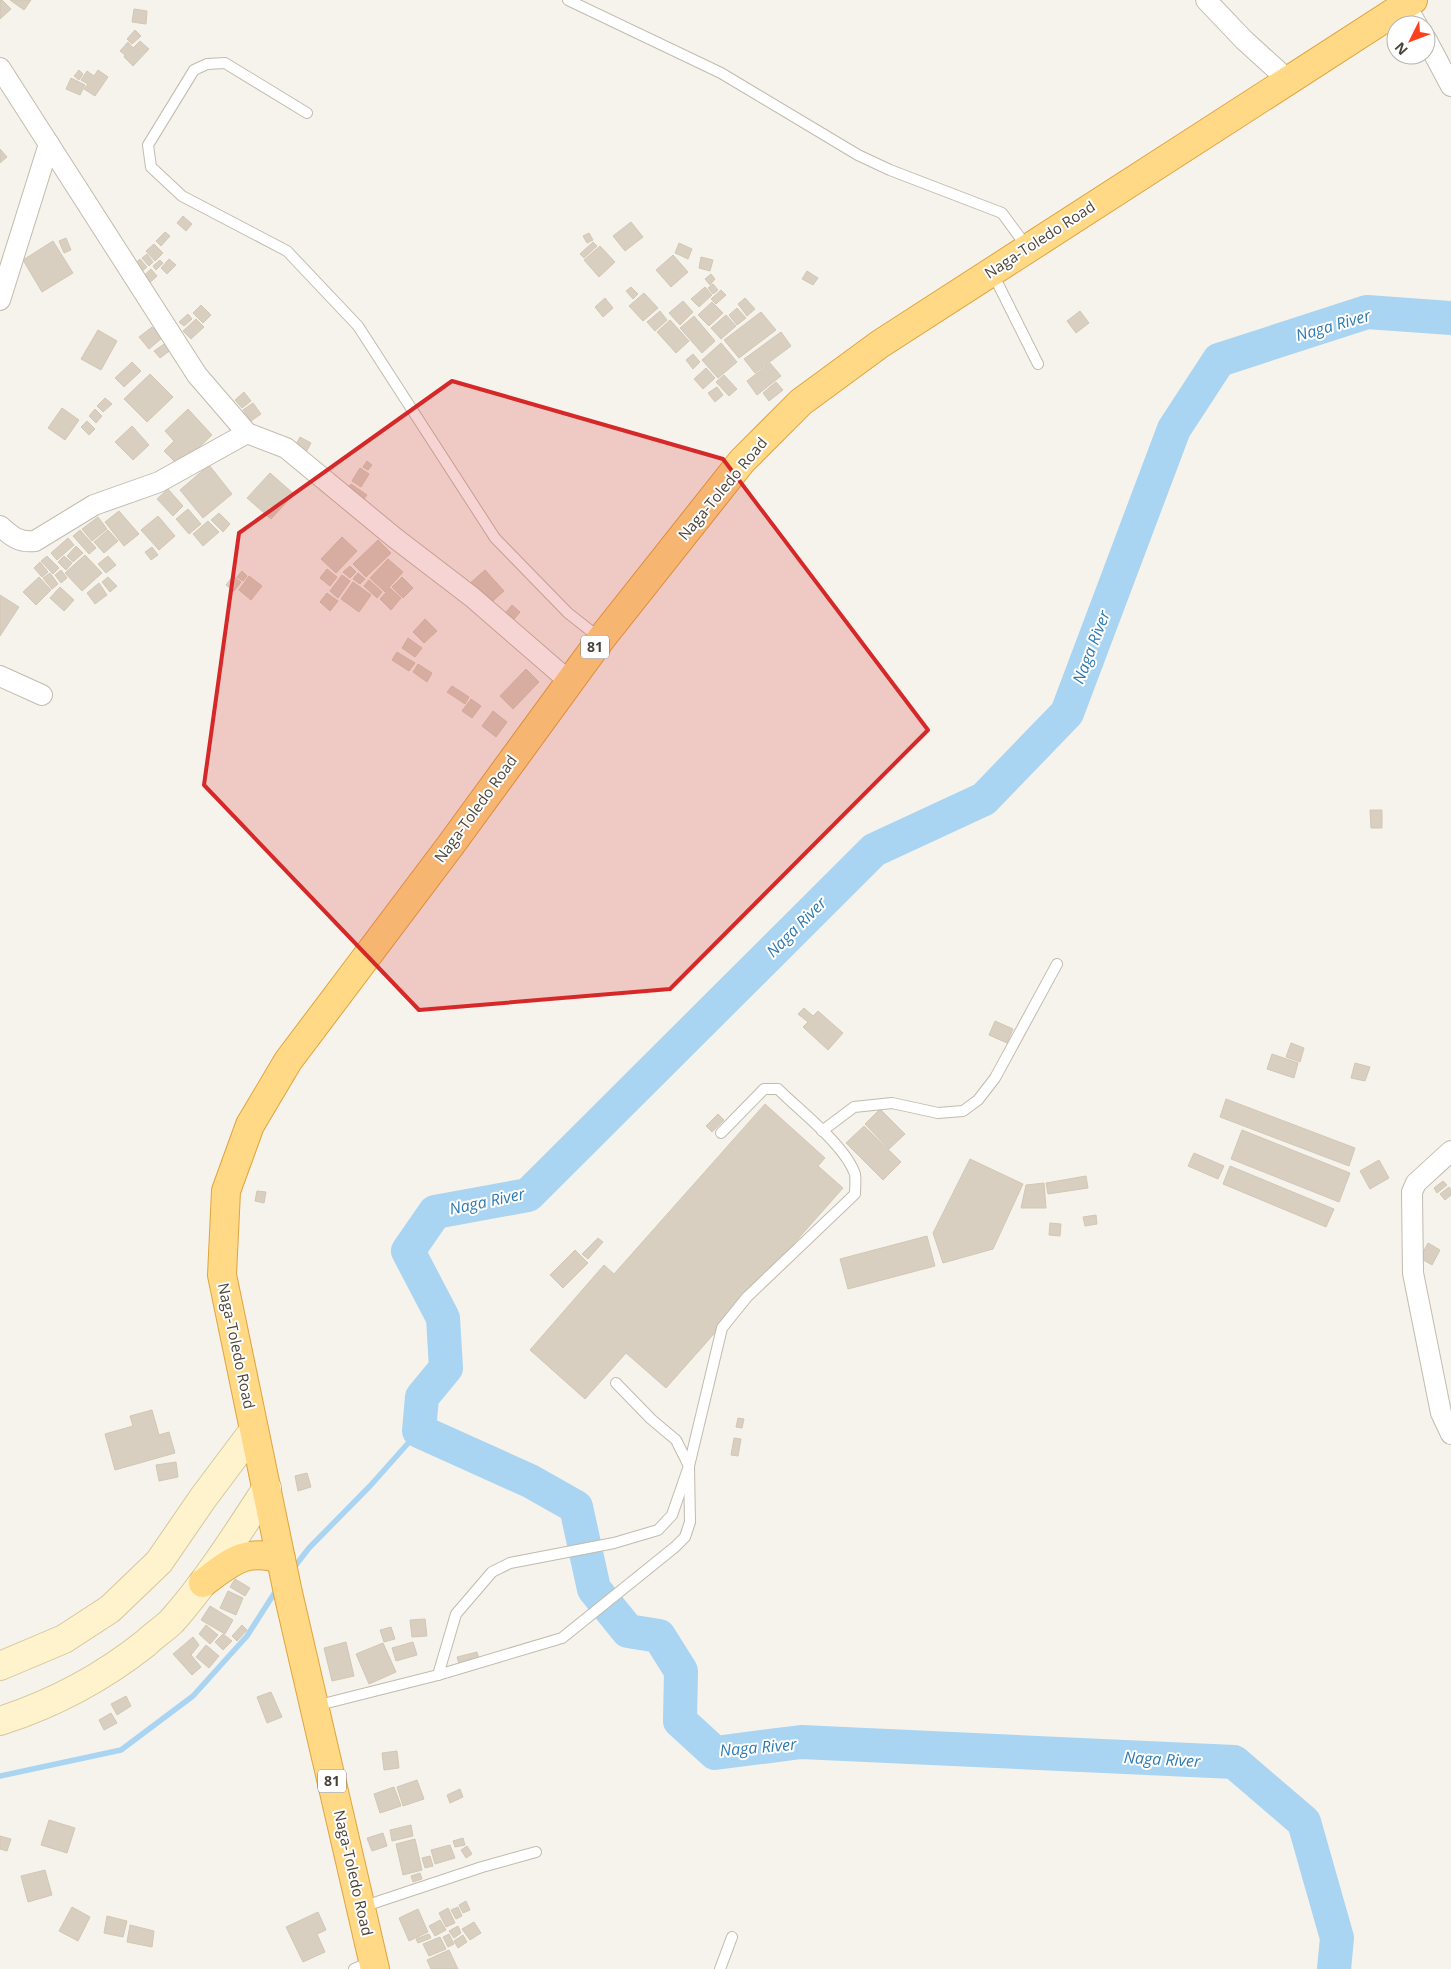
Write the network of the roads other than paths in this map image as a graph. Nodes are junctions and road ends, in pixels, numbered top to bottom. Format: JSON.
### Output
{"nodes":[{"id":1,"x":568,"y":0,"type":"edge"},
{"id":2,"x":1206,"y":0,"type":"edge"},
{"id":3,"x":1412,"y":10,"type":"edge"},
{"id":4,"x":1436,"y":58,"type":"edge"},
{"id":5,"x":0,"y":68,"type":"edge"},
{"id":6,"x":1288,"y":80,"type":"junction"},
{"id":7,"x":1451,"y":86,"type":"edge"},
{"id":8,"x":307,"y":113,"type":"dead end"},
{"id":9,"x":49,"y":144,"type":"junction"},
{"id":10,"x":1028,"y":248,"type":"junction"},
{"id":11,"x":992,"y":271,"type":"junction"},
{"id":12,"x":0,"y":300,"type":"edge"},
{"id":13,"x":1038,"y":364,"type":"dead end"},
{"id":14,"x":247,"y":433,"type":"junction"},
{"id":15,"x":0,"y":526,"type":"edge"},
{"id":16,"x":601,"y":639,"type":"junction"},
{"id":17,"x":0,"y":676,"type":"edge"},
{"id":18,"x":570,"y":682,"type":"junction"},
{"id":19,"x":42,"y":695,"type":"dead end"},
{"id":20,"x":1057,"y":964,"type":"dead end"},
{"id":21,"x":822,"y":1131,"type":"junction"},
{"id":22,"x":721,"y":1133,"type":"dead end"},
{"id":23,"x":1451,"y":1151,"type":"edge"},
{"id":24,"x":616,"y":1383,"type":"dead end"},
{"id":25,"x":254,"y":1430,"type":"junction"},
{"id":26,"x":1451,"y":1434,"type":"edge"},
{"id":27,"x":689,"y":1466,"type":"junction"},
{"id":28,"x":266,"y":1488,"type":"junction"},
{"id":29,"x":282,"y":1563,"type":"junction"},
{"id":30,"x":203,"y":1583,"type":"junction"},
{"id":31,"x":0,"y":1666,"type":"edge"},
{"id":32,"x":438,"y":1675,"type":"junction"},
{"id":33,"x":314,"y":1706,"type":"junction"},
{"id":34,"x":0,"y":1721,"type":"edge"},
{"id":35,"x":536,"y":1852,"type":"dead end"},
{"id":36,"x":361,"y":1907,"type":"junction"},
{"id":37,"x":732,"y":1937,"type":"dead end"},
{"id":38,"x":367,"y":1966,"type":"edge"},
{"id":39,"x":720,"y":1969,"type":"edge"}],
"edges":[{"from":1,"to":10,"type":"lane"},
{"from":2,"to":6,"type":"street"},
{"from":3,"to":6,"type":"highway","name":"Naga-Toledo Road","number":"81"},
{"from":4,"to":7,"type":"street"},
{"from":5,"to":9,"type":"street"},
{"from":6,"to":10,"type":"highway","name":"Naga-Toledo Road","number":"81"},
{"from":8,"to":16,"type":"lane"},
{"from":9,"to":12,"type":"street"},
{"from":9,"to":14,"type":"street"},
{"from":10,"to":11,"type":"highway","name":"Naga-Toledo Road","number":"81"},
{"from":11,"to":13,"type":"lane"},
{"from":11,"to":16,"type":"highway","name":"Naga-Toledo Road","number":"81"},
{"from":14,"to":15,"type":"street"},
{"from":14,"to":18,"type":"street"},
{"from":16,"to":18,"type":"highway","name":"Naga-Toledo Road","number":"81"},
{"from":17,"to":19,"type":"street"},
{"from":18,"to":25,"type":"highway","name":"Naga-Toledo Road","number":"81"},
{"from":20,"to":21,"type":"lane"},
{"from":21,"to":22,"type":"lane"},
{"from":21,"to":27,"type":"lane"},
{"from":23,"to":26,"type":"street"},
{"from":24,"to":27,"type":"lane"},
{"from":25,"to":28,"type":"highway","name":"Naga-Toledo Road","number":"81"},
{"from":25,"to":31,"type":"main road"},
{"from":27,"to":32,"type":"lane"},
{"from":27,"to":32,"type":"lane"},
{"from":28,"to":29,"type":"highway","name":"Naga-Toledo Road","number":"81"},
{"from":28,"to":30,"type":"main road"},
{"from":29,"to":30,"type":"highway"},
{"from":29,"to":33,"type":"highway","name":"Naga-Toledo Road","number":"81"},
{"from":30,"to":34,"type":"main road"},
{"from":32,"to":33,"type":"lane"},
{"from":33,"to":36,"type":"highway","name":"Naga-Toledo Road","number":"81"},
{"from":35,"to":36,"type":"lane"},
{"from":36,"to":38,"type":"highway","name":"Naga-Toledo Road","number":"81"},
{"from":37,"to":39,"type":"lane"}]}
